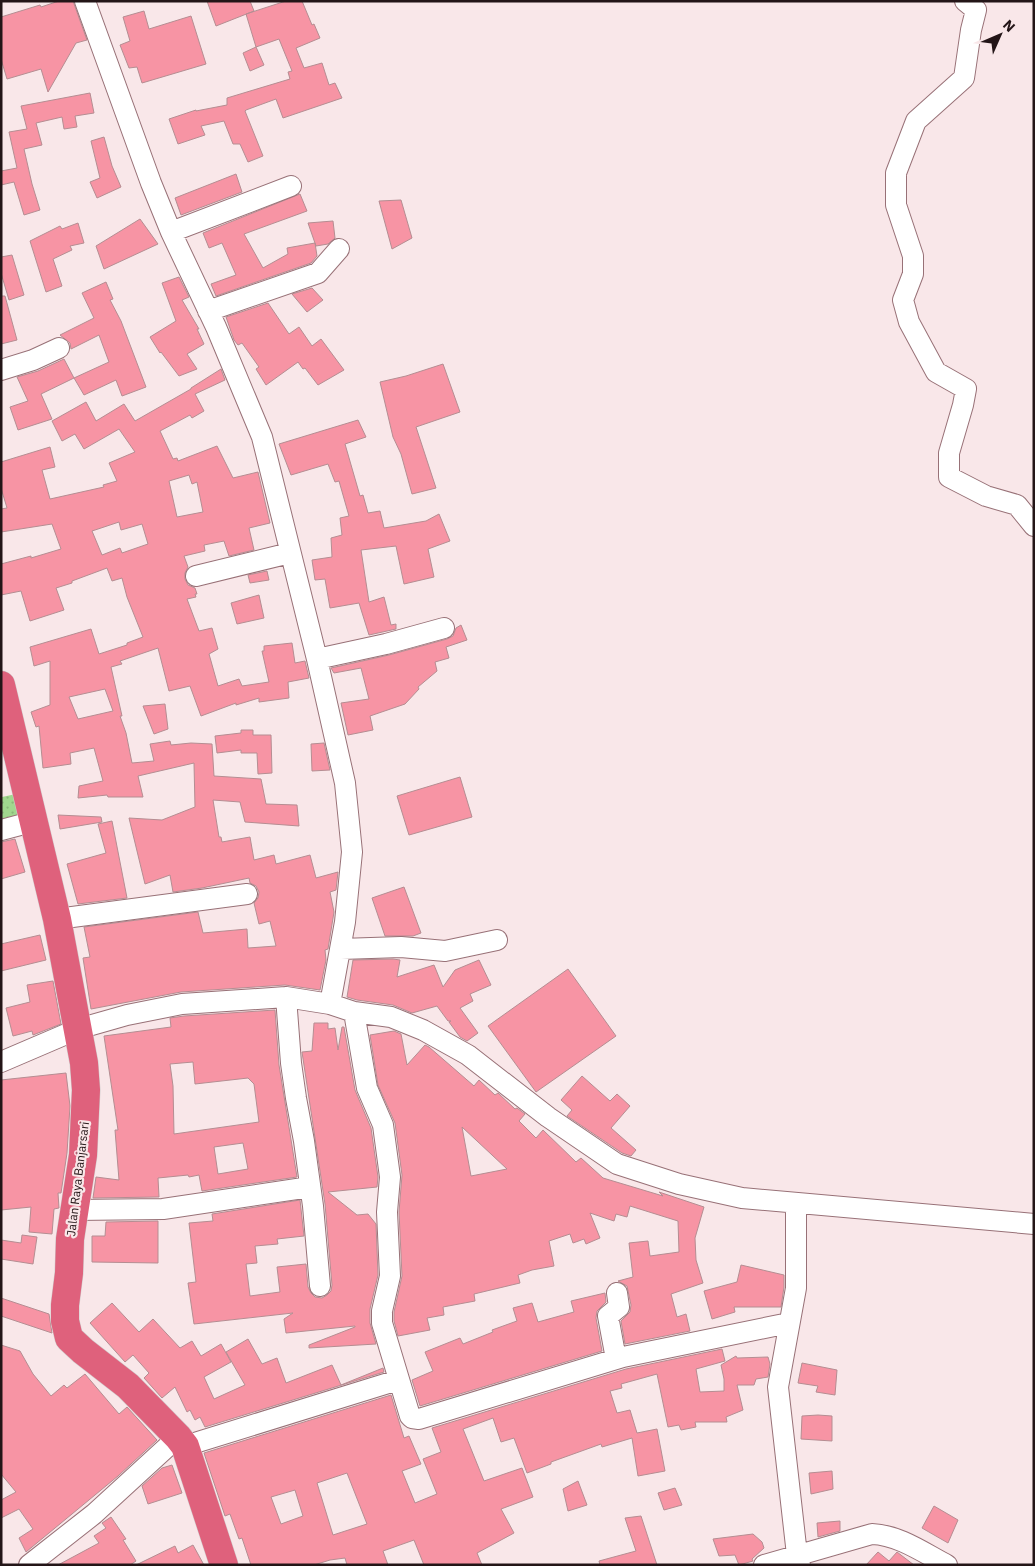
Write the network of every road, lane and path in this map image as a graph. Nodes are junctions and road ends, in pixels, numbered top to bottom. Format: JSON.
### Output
{"nodes":[{"id":1,"x":85,"y":1,"type":"edge"},
{"id":2,"x":965,"y":1,"type":"edge"},
{"id":3,"x":292,"y":186,"type":"dead end"},
{"id":4,"x":171,"y":232,"type":"junction"},
{"id":5,"x":339,"y":249,"type":"dead end"},
{"id":6,"x":208,"y":311,"type":"junction"},
{"id":7,"x":59,"y":348,"type":"dead end"},
{"id":8,"x":1,"y":370,"type":"edge"},
{"id":9,"x":1034,"y":526,"type":"edge"},
{"id":10,"x":290,"y":553,"type":"junction"},
{"id":11,"x":196,"y":576,"type":"dead end"},
{"id":12,"x":444,"y":628,"type":"dead end"},
{"id":13,"x":317,"y":659,"type":"junction"},
{"id":14,"x":1,"y":686,"type":"edge"},
{"id":15,"x":35,"y":821,"type":"junction"},
{"id":16,"x":1,"y":830,"type":"edge"},
{"id":17,"x":246,"y":894,"type":"dead end"},
{"id":18,"x":56,"y":919,"type":"junction"},
{"id":19,"x":497,"y":940,"type":"dead end"},
{"id":20,"x":341,"y":949,"type":"junction"},
{"id":21,"x":286,"y":997,"type":"junction"},
{"id":22,"x":330,"y":1004,"type":"junction"},
{"id":23,"x":354,"y":1012,"type":"junction"},
{"id":24,"x":78,"y":1029,"type":"junction"},
{"id":25,"x":1,"y":1062,"type":"edge"},
{"id":26,"x":310,"y":1187,"type":"junction"},
{"id":27,"x":796,"y":1203,"type":"junction"},
{"id":28,"x":75,"y":1210,"type":"junction"},
{"id":29,"x":1034,"y":1224,"type":"edge"},
{"id":30,"x":320,"y":1286,"type":"dead end"},
{"id":31,"x":617,"y":1293,"type":"dead end"},
{"id":32,"x":788,"y":1323,"type":"junction"},
{"id":33,"x":616,"y":1359,"type":"junction"},
{"id":34,"x":395,"y":1370,"type":"junction"},
{"id":35,"x":182,"y":1441,"type":"junction"},
{"id":36,"x":798,"y":1560,"type":"edge"},
{"id":37,"x":29,"y":1565,"type":"edge"},
{"id":38,"x":224,"y":1565,"type":"edge"},
{"id":39,"x":764,"y":1565,"type":"edge"},
{"id":40,"x":947,"y":1565,"type":"edge"}],
"edges":[{"from":1,"to":4,"type":"street"},
{"from":2,"to":9,"type":"street"},
{"from":3,"to":4,"type":"street"},
{"from":4,"to":6,"type":"street"},
{"from":5,"to":6,"type":"street"},
{"from":6,"to":10,"type":"street"},
{"from":7,"to":8,"type":"street"},
{"from":10,"to":11,"type":"street"},
{"from":10,"to":13,"type":"street"},
{"from":12,"to":13,"type":"street"},
{"from":13,"to":20,"type":"street"},
{"from":14,"to":15,"type":"highway","name":"Jalan Raya Banjarsari"},
{"from":15,"to":16,"type":"street"},
{"from":15,"to":18,"type":"highway","name":"Jalan Raya Banjarsari"},
{"from":17,"to":18,"type":"street"},
{"from":18,"to":24,"type":"highway","name":"Jalan Raya Banjarsari"},
{"from":19,"to":20,"type":"street"},
{"from":20,"to":22,"type":"street"},
{"from":21,"to":22,"type":"street"},
{"from":21,"to":24,"type":"street"},
{"from":21,"to":26,"type":"street"},
{"from":22,"to":23,"type":"street"},
{"from":23,"to":27,"type":"street"},
{"from":23,"to":34,"type":"street"},
{"from":24,"to":25,"type":"street"},
{"from":24,"to":28,"type":"highway","name":"Jalan Raya Banjarsari"},
{"from":26,"to":28,"type":"street"},
{"from":26,"to":30,"type":"street"},
{"from":27,"to":29,"type":"street"},
{"from":27,"to":32,"type":"street"},
{"from":28,"to":35,"type":"highway","name":"Jalan Raya Banjarsari"},
{"from":31,"to":33,"type":"street"},
{"from":32,"to":33,"type":"street"},
{"from":32,"to":36,"type":"street"},
{"from":33,"to":34,"type":"street"},
{"from":34,"to":35,"type":"street"},
{"from":35,"to":37,"type":"street"},
{"from":35,"to":38,"type":"highway","name":"Jalan Raya Banjarsari"},
{"from":36,"to":39,"type":"street"},
{"from":36,"to":40,"type":"street"}]}
